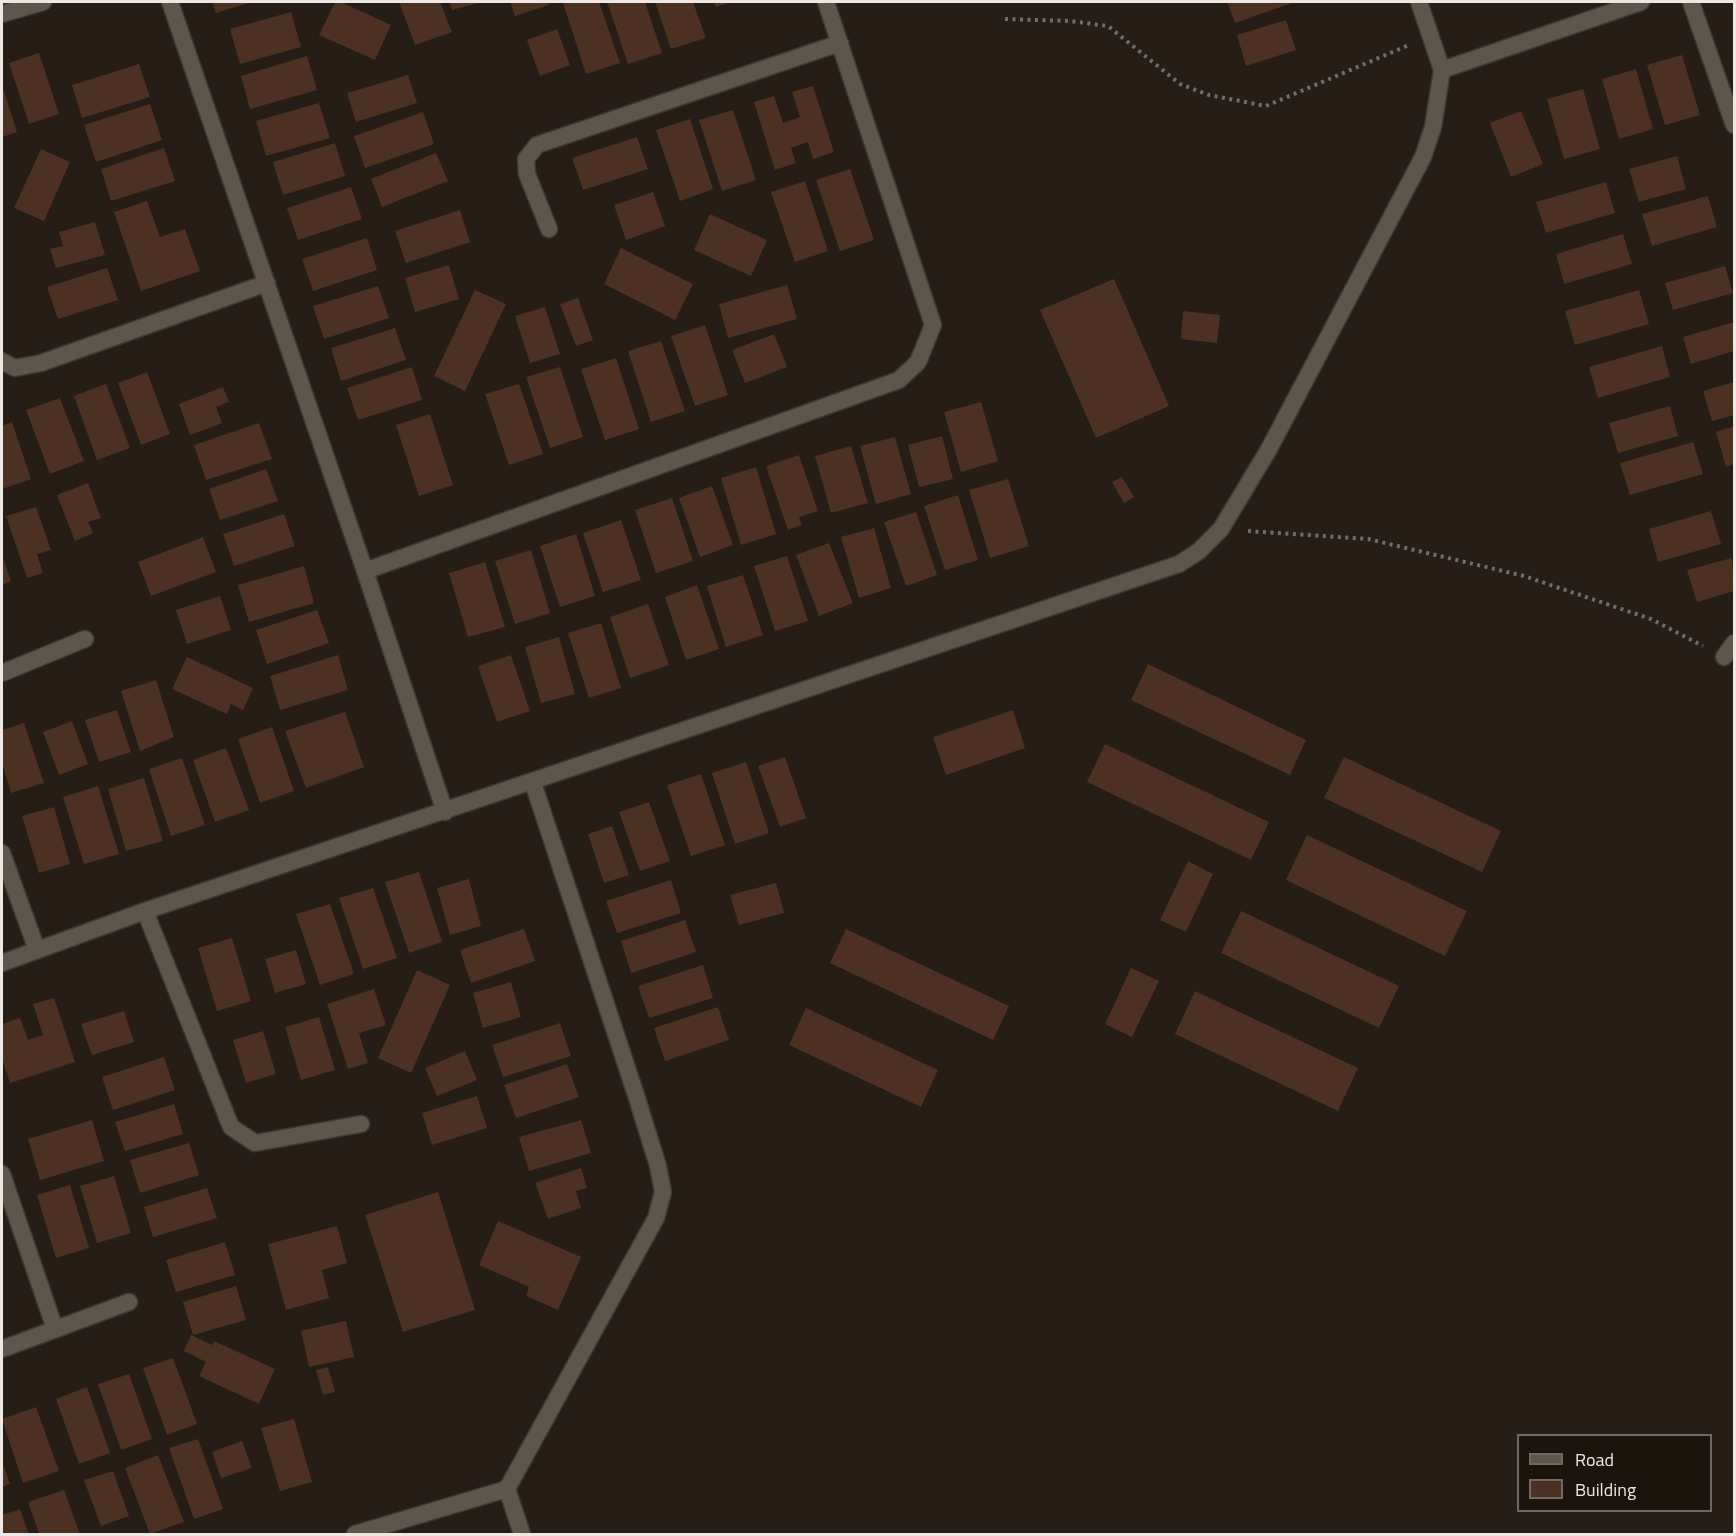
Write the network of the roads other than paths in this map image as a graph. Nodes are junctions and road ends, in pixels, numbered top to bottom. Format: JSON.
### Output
{"nodes":[{"id":1,"x":42,"y":2,"type":"edge"},
{"id":2,"x":170,"y":2,"type":"edge"},
{"id":3,"x":826,"y":2,"type":"edge"},
{"id":4,"x":1419,"y":2,"type":"edge"},
{"id":5,"x":1641,"y":2,"type":"edge"},
{"id":6,"x":1691,"y":2,"type":"edge"},
{"id":7,"x":2,"y":14,"type":"edge"},
{"id":8,"x":840,"y":44,"type":"junction"},
{"id":9,"x":1442,"y":70,"type":"junction"},
{"id":10,"x":1734,"y":125,"type":"edge"},
{"id":11,"x":549,"y":229,"type":"dead end"},
{"id":12,"x":267,"y":283,"type":"junction"},
{"id":13,"x":2,"y":361,"type":"edge"},
{"id":14,"x":365,"y":571,"type":"junction"},
{"id":15,"x":85,"y":639,"type":"dead end"},
{"id":16,"x":1734,"y":643,"type":"edge"},
{"id":17,"x":1724,"y":657,"type":"road end"},
{"id":18,"x":2,"y":673,"type":"edge"},
{"id":19,"x":533,"y":783,"type":"junction"},
{"id":20,"x":445,"y":812,"type":"junction"},
{"id":21,"x":2,"y":853,"type":"edge"},
{"id":22,"x":145,"y":910,"type":"junction"},
{"id":23,"x":37,"y":950,"type":"junction"},
{"id":24,"x":2,"y":963,"type":"edge"},
{"id":25,"x":361,"y":1124,"type":"dead end"},
{"id":26,"x":2,"y":1174,"type":"edge"},
{"id":27,"x":129,"y":1302,"type":"dead end"},
{"id":28,"x":55,"y":1329,"type":"junction"},
{"id":29,"x":2,"y":1349,"type":"edge"},
{"id":30,"x":507,"y":1489,"type":"junction"},
{"id":31,"x":361,"y":1534,"type":"edge"},
{"id":32,"x":522,"y":1534,"type":"edge"}],
"edges":[{"from":1,"to":7,"type":"street"},
{"from":2,"to":12,"type":"street"},
{"from":3,"to":8,"type":"street"},
{"from":4,"to":9,"type":"street"},
{"from":5,"to":9,"type":"street"},
{"from":6,"to":10,"type":"street"},
{"from":8,"to":11,"type":"street"},
{"from":8,"to":14,"type":"street"},
{"from":9,"to":19,"type":"street"},
{"from":12,"to":13,"type":"street"},
{"from":12,"to":14,"type":"street"},
{"from":14,"to":20,"type":"street"},
{"from":15,"to":18,"type":"street"},
{"from":16,"to":17,"type":"street"},
{"from":19,"to":20,"type":"street"},
{"from":19,"to":30,"type":"street"},
{"from":20,"to":22,"type":"street"},
{"from":21,"to":23,"type":"street"},
{"from":22,"to":23,"type":"street"},
{"from":22,"to":25,"type":"street"},
{"from":23,"to":24,"type":"street"},
{"from":26,"to":28,"type":"street"},
{"from":27,"to":28,"type":"street"},
{"from":28,"to":29,"type":"street"},
{"from":30,"to":31,"type":"street"},
{"from":30,"to":32,"type":"street"}]}
